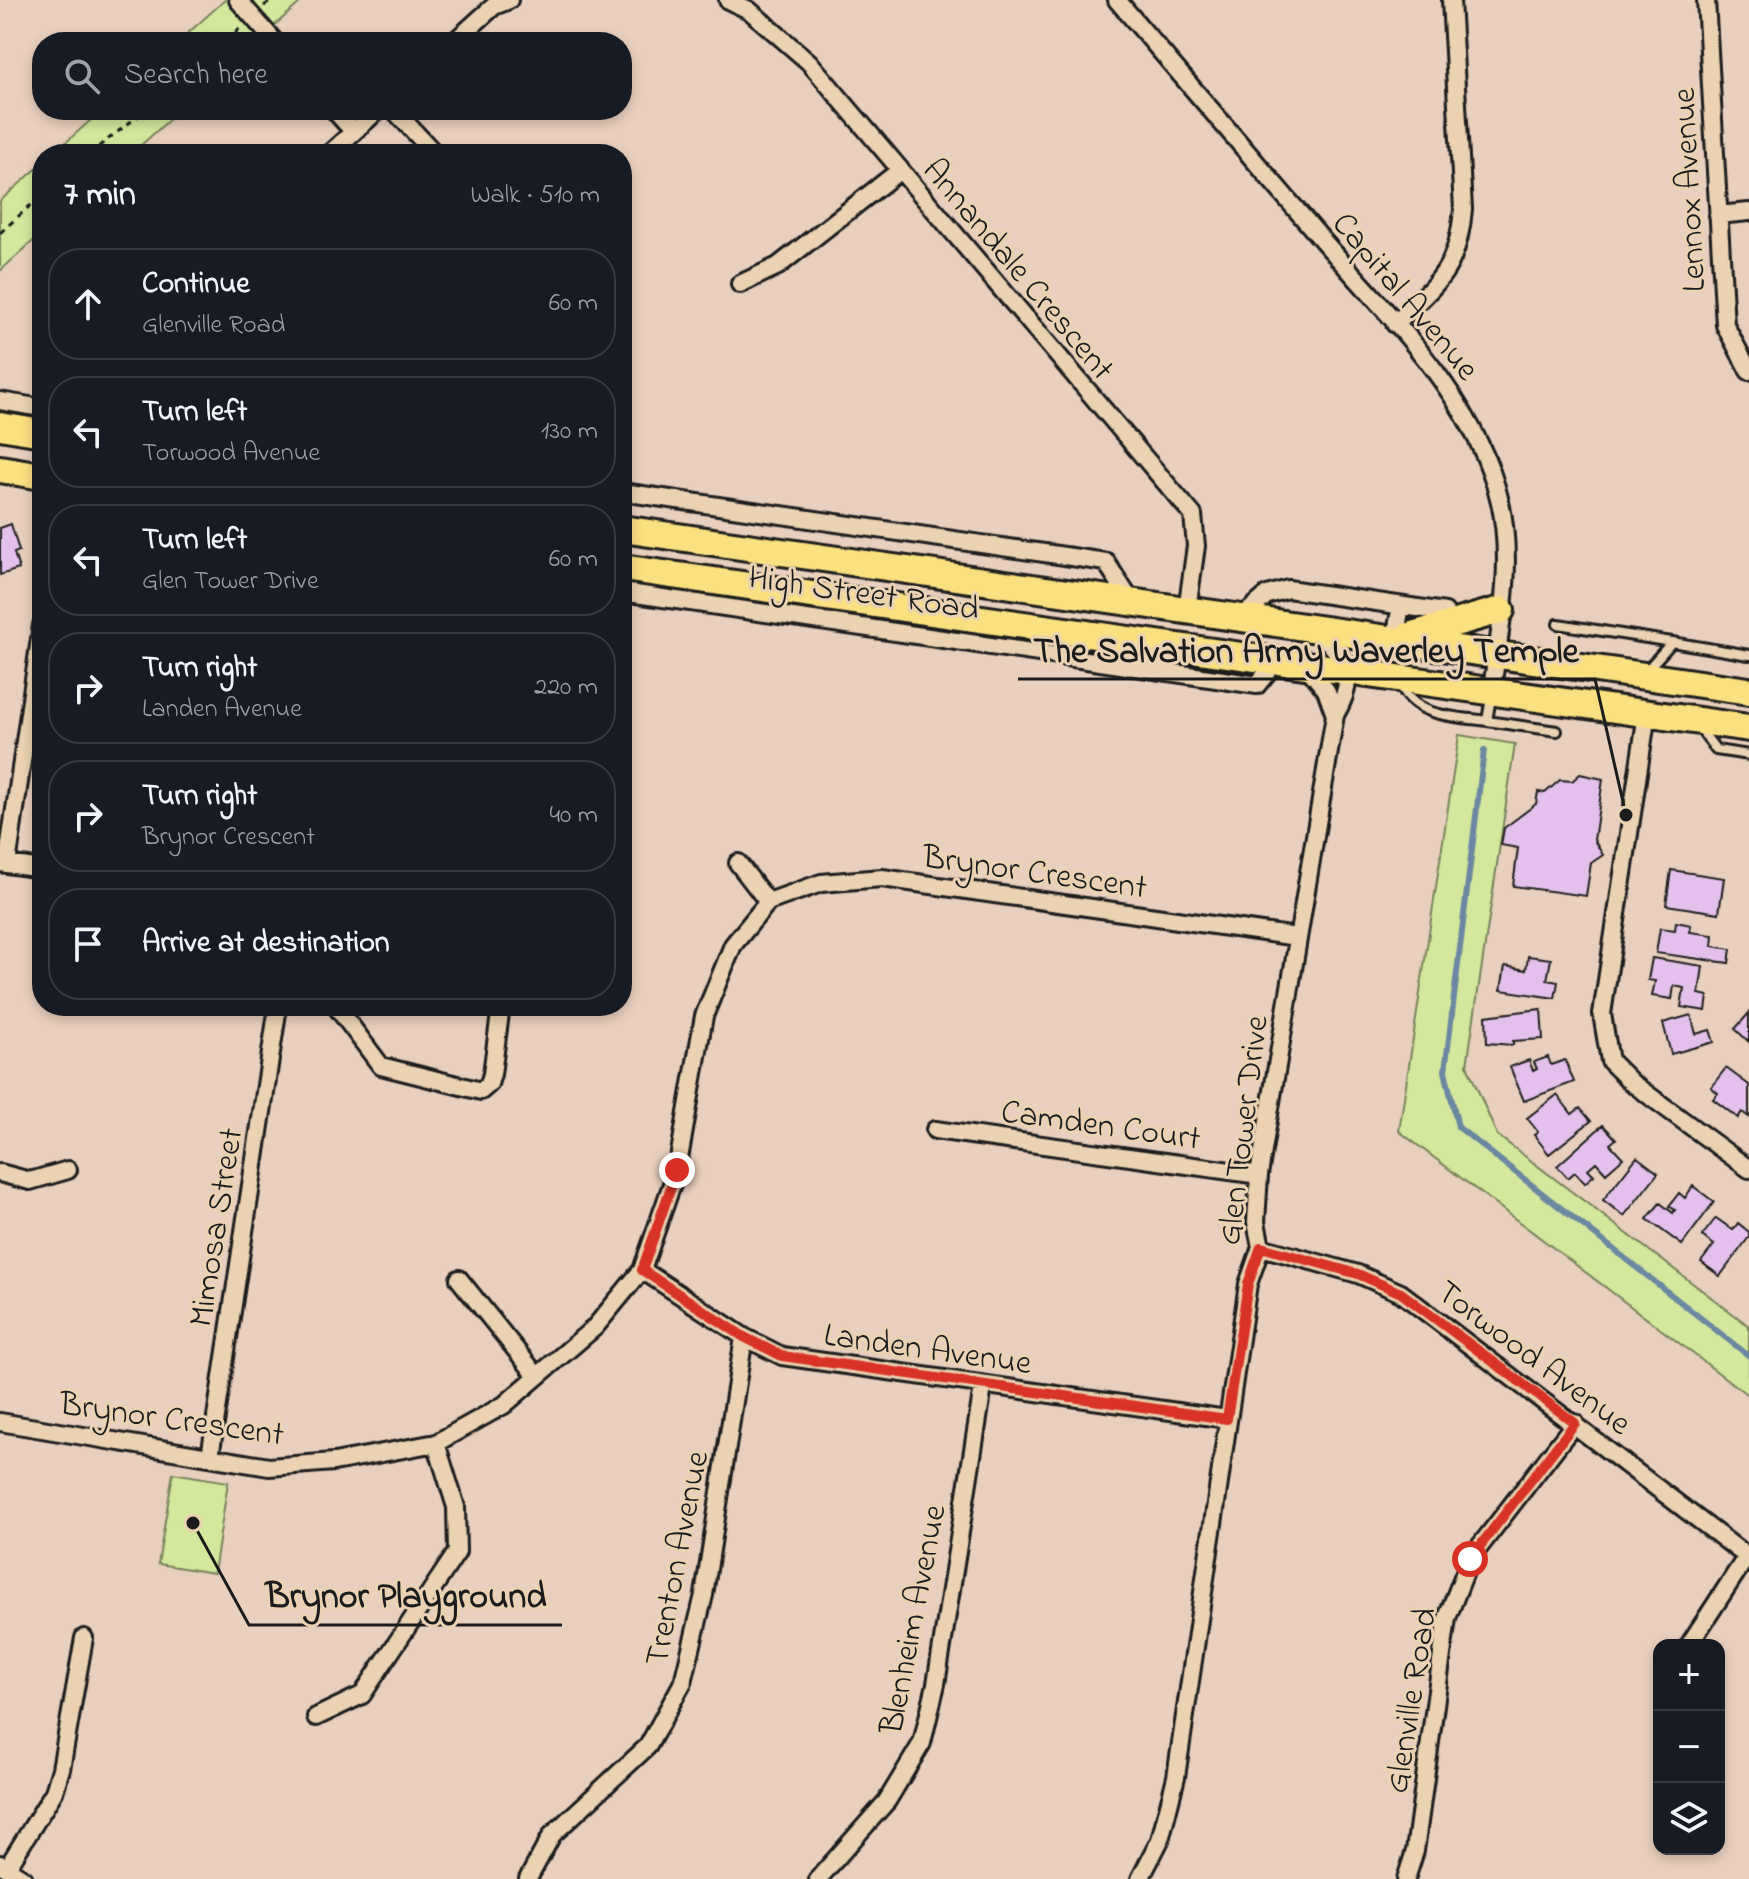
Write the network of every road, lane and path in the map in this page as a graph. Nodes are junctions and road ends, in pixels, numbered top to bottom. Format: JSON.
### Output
{"nodes":[{"id":1,"x":238,"y":0,"type":"edge"},
{"id":2,"x":509,"y":0,"type":"edge"},
{"id":3,"x":728,"y":0,"type":"edge"},
{"id":4,"x":1117,"y":0,"type":"edge"},
{"id":5,"x":1451,"y":0,"type":"edge"},
{"id":6,"x":1706,"y":0,"type":"edge"},
{"id":7,"x":266,"y":32,"type":"edge"},
{"id":8,"x":465,"y":32,"type":"edge"},
{"id":9,"x":133,"y":120,"type":"edge"},
{"id":10,"x":343,"y":120,"type":"edge"},
{"id":11,"x":366,"y":120,"type":"edge"},
{"id":12,"x":403,"y":120,"type":"edge"},
{"id":13,"x":353,"y":131,"type":"junction"},
{"id":14,"x":102,"y":144,"type":"edge"},
{"id":15,"x":339,"y":144,"type":"edge"},
{"id":16,"x":426,"y":144,"type":"edge"},
{"id":17,"x":899,"y":171,"type":"junction"},
{"id":18,"x":32,"y":204,"type":"edge"},
{"id":19,"x":1749,"y":212,"type":"edge"},
{"id":20,"x":1718,"y":215,"type":"junction"},
{"id":21,"x":0,"y":233,"type":"edge"},
{"id":22,"x":740,"y":284,"type":"dead end"},
{"id":23,"x":1395,"y":324,"type":"junction"},
{"id":24,"x":1749,"y":371,"type":"edge"},
{"id":25,"x":0,"y":401,"type":"edge"},
{"id":26,"x":32,"y":406,"type":"edge"},
{"id":27,"x":0,"y":426,"type":"edge"},
{"id":28,"x":32,"y":431,"type":"edge"},
{"id":29,"x":0,"y":469,"type":"edge"},
{"id":30,"x":32,"y":474,"type":"edge"},
{"id":31,"x":632,"y":493,"type":"edge"},
{"id":32,"x":632,"y":530,"type":"edge"},
{"id":33,"x":632,"y":569,"type":"edge"},
{"id":34,"x":632,"y":593,"type":"edge"},
{"id":35,"x":1131,"y":601,"type":"junction"},
{"id":36,"x":1401,"y":606,"type":"junction"},
{"id":37,"x":1187,"y":610,"type":"junction"},
{"id":38,"x":1501,"y":610,"type":"junction"},
{"id":39,"x":1445,"y":612,"type":"dead end"},
{"id":40,"x":1242,"y":617,"type":"junction"},
{"id":41,"x":1558,"y":624,"type":"dead end"},
{"id":42,"x":1314,"y":627,"type":"junction"},
{"id":43,"x":1398,"y":638,"type":"junction"},
{"id":44,"x":1672,"y":642,"type":"junction"},
{"id":45,"x":1497,"y":652,"type":"junction"},
{"id":46,"x":1749,"y":655,"type":"edge"},
{"id":47,"x":1275,"y":663,"type":"junction"},
{"id":48,"x":1307,"y":667,"type":"junction"},
{"id":49,"x":1347,"y":673,"type":"junction"},
{"id":50,"x":1643,"y":675,"type":"junction"},
{"id":51,"x":1398,"y":678,"type":"junction"},
{"id":52,"x":32,"y":688,"type":"edge"},
{"id":53,"x":1492,"y":689,"type":"junction"},
{"id":54,"x":1749,"y":691,"type":"edge"},
{"id":55,"x":1647,"y":713,"type":"junction"},
{"id":56,"x":1335,"y":715,"type":"junction"},
{"id":57,"x":1694,"y":720,"type":"junction"},
{"id":58,"x":1487,"y":721,"type":"junction"},
{"id":59,"x":1749,"y":728,"type":"edge"},
{"id":60,"x":1557,"y":731,"type":"dead end"},
{"id":61,"x":1749,"y":755,"type":"edge"},
{"id":62,"x":738,"y":863,"type":"dead end"},
{"id":63,"x":4,"y":864,"type":"edge"},
{"id":64,"x":32,"y":868,"type":"edge"},
{"id":65,"x":768,"y":902,"type":"junction"},
{"id":66,"x":1297,"y":937,"type":"junction"},
{"id":67,"x":276,"y":1016,"type":"edge"},
{"id":68,"x":344,"y":1016,"type":"edge"},
{"id":69,"x":500,"y":1016,"type":"edge"},
{"id":70,"x":935,"y":1130,"type":"dead end"},
{"id":71,"x":1749,"y":1169,"type":"edge"},
{"id":72,"x":68,"y":1170,"type":"dead end"},
{"id":73,"x":0,"y":1173,"type":"edge"},
{"id":74,"x":1259,"y":1175,"type":"junction"},
{"id":75,"x":1261,"y":1247,"type":"junction"},
{"id":76,"x":642,"y":1270,"type":"junction"},
{"id":77,"x":459,"y":1279,"type":"dead end"},
{"id":78,"x":744,"y":1337,"type":"junction"},
{"id":79,"x":537,"y":1376,"type":"junction"},
{"id":80,"x":983,"y":1387,"type":"junction"},
{"id":81,"x":1227,"y":1419,"type":"junction"},
{"id":82,"x":0,"y":1422,"type":"edge"},
{"id":83,"x":1575,"y":1423,"type":"junction"},
{"id":84,"x":436,"y":1443,"type":"junction"},
{"id":85,"x":210,"y":1457,"type":"junction"},
{"id":86,"x":1748,"y":1557,"type":"edge"},
{"id":87,"x":84,"y":1638,"type":"dead end"},
{"id":88,"x":1693,"y":1639,"type":"edge"},
{"id":89,"x":316,"y":1717,"type":"dead end"},
{"id":90,"x":3,"y":1866,"type":"edge"},
{"id":91,"x":24,"y":1879,"type":"edge"},
{"id":92,"x":528,"y":1879,"type":"edge"},
{"id":93,"x":818,"y":1879,"type":"edge"},
{"id":94,"x":1140,"y":1879,"type":"edge"},
{"id":95,"x":1406,"y":1879,"type":"edge"}],
"edges":[{"from":1,"to":7,"type":"street"},
{"from":2,"to":8,"type":"street"},
{"from":3,"to":17,"type":"street","name":"Annandale Crescent"},
{"from":4,"to":23,"type":"street","name":"Capital Avenue"},
{"from":5,"to":23,"type":"street"},
{"from":6,"to":20,"type":"street","name":"Lennox Avenue"},
{"from":9,"to":14,"type":"path"},
{"from":10,"to":13,"type":"street"},
{"from":11,"to":13,"type":"street"},
{"from":12,"to":16,"type":"street"},
{"from":13,"to":15,"type":"street"},
{"from":17,"to":22,"type":"street"},
{"from":17,"to":37,"type":"street","name":"Annandale Crescent"},
{"from":18,"to":21,"type":"path"},
{"from":19,"to":20,"type":"street"},
{"from":20,"to":24,"type":"street","name":"Lennox Avenue"},
{"from":23,"to":38,"type":"street","name":"Capital Avenue"},
{"from":25,"to":26,"type":"street"},
{"from":27,"to":28,"type":"main road"},
{"from":29,"to":30,"type":"main road"},
{"from":31,"to":35,"type":"street","name":"High Street Road"},
{"from":32,"to":35,"type":"main road","name":"High Street Road"},
{"from":33,"to":47,"type":"main road","name":"High Street Road"},
{"from":34,"to":47,"type":"street","name":"High Street Road"},
{"from":35,"to":37,"type":"main road","name":"High Street Road"},
{"from":36,"to":39,"type":"street"},
{"from":36,"to":40,"type":"street"},
{"from":36,"to":43,"type":"street"},
{"from":37,"to":40,"type":"main road","name":"High Street Road"},
{"from":38,"to":43,"type":"main road"},
{"from":38,"to":45,"type":"street","name":"Capital Avenue"},
{"from":40,"to":42,"type":"main road","name":"High Street Road"},
{"from":41,"to":44,"type":"lane"},
{"from":42,"to":43,"type":"main road","name":"High Street Road"},
{"from":42,"to":49,"type":"street"},
{"from":43,"to":45,"type":"main road","name":"High Street Road"},
{"from":44,"to":46,"type":"lane"},
{"from":44,"to":50,"type":"lane"},
{"from":45,"to":50,"type":"main road","name":"High Street Road"},
{"from":45,"to":53,"type":"street","name":"Capital Avenue"},
{"from":47,"to":48,"type":"main road","name":"High Street Road"},
{"from":48,"to":49,"type":"main road","name":"High Street Road"},
{"from":48,"to":56,"type":"street"},
{"from":49,"to":51,"type":"main road","name":"High Street Road"},
{"from":49,"to":56,"type":"street","name":"Glen Tower Drive"},
{"from":50,"to":54,"type":"main road","name":"High Street Road"},
{"from":51,"to":53,"type":"main road","name":"High Street Road"},
{"from":51,"to":58,"type":"lane"},
{"from":52,"to":63,"type":"street"},
{"from":53,"to":55,"type":"main road","name":"High Street Road"},
{"from":53,"to":58,"type":"lane"},
{"from":55,"to":57,"type":"main road","name":"High Street Road"},
{"from":55,"to":71,"type":"street"},
{"from":56,"to":66,"type":"street","name":"Glen Tower Drive"},
{"from":57,"to":59,"type":"main road","name":"High Street Road"},
{"from":57,"to":61,"type":"lane"},
{"from":58,"to":60,"type":"lane"},
{"from":62,"to":65,"type":"street"},
{"from":63,"to":64,"type":"street"},
{"from":65,"to":66,"type":"street","name":"Brynor Crescent"},
{"from":65,"to":76,"type":"street","name":"Brynor Crescent"},
{"from":66,"to":74,"type":"street","name":"Glen Tower Drive"},
{"from":67,"to":85,"type":"street","name":"Mimosa Street"},
{"from":68,"to":69,"type":"street"},
{"from":70,"to":74,"type":"street","name":"Camden Court"},
{"from":72,"to":73,"type":"street"},
{"from":74,"to":75,"type":"street","name":"Glen Tower Drive"},
{"from":75,"to":81,"type":"street","name":"Glen Tower Drive"},
{"from":75,"to":83,"type":"street","name":"Torwood Avenue"},
{"from":76,"to":78,"type":"street","name":"Landen Avenue"},
{"from":76,"to":79,"type":"street","name":"Brynor Crescent"},
{"from":77,"to":79,"type":"street"},
{"from":78,"to":80,"type":"street","name":"Landen Avenue"},
{"from":78,"to":92,"type":"street","name":"Trenton Avenue"},
{"from":79,"to":84,"type":"street","name":"Brynor Crescent"},
{"from":80,"to":81,"type":"street","name":"Landen Avenue"},
{"from":80,"to":93,"type":"street","name":"Blenheim Avenue"},
{"from":81,"to":94,"type":"street","name":"Glen Tower Drive"},
{"from":82,"to":85,"type":"street","name":"Brynor Crescent"},
{"from":83,"to":86,"type":"street","name":"Torwood Avenue"},
{"from":83,"to":95,"type":"street","name":"Glenville Road"},
{"from":84,"to":85,"type":"street","name":"Brynor Crescent"},
{"from":84,"to":89,"type":"street"},
{"from":86,"to":88,"type":"street"},
{"from":87,"to":90,"type":"street"},
{"from":90,"to":91,"type":"street"}]}
